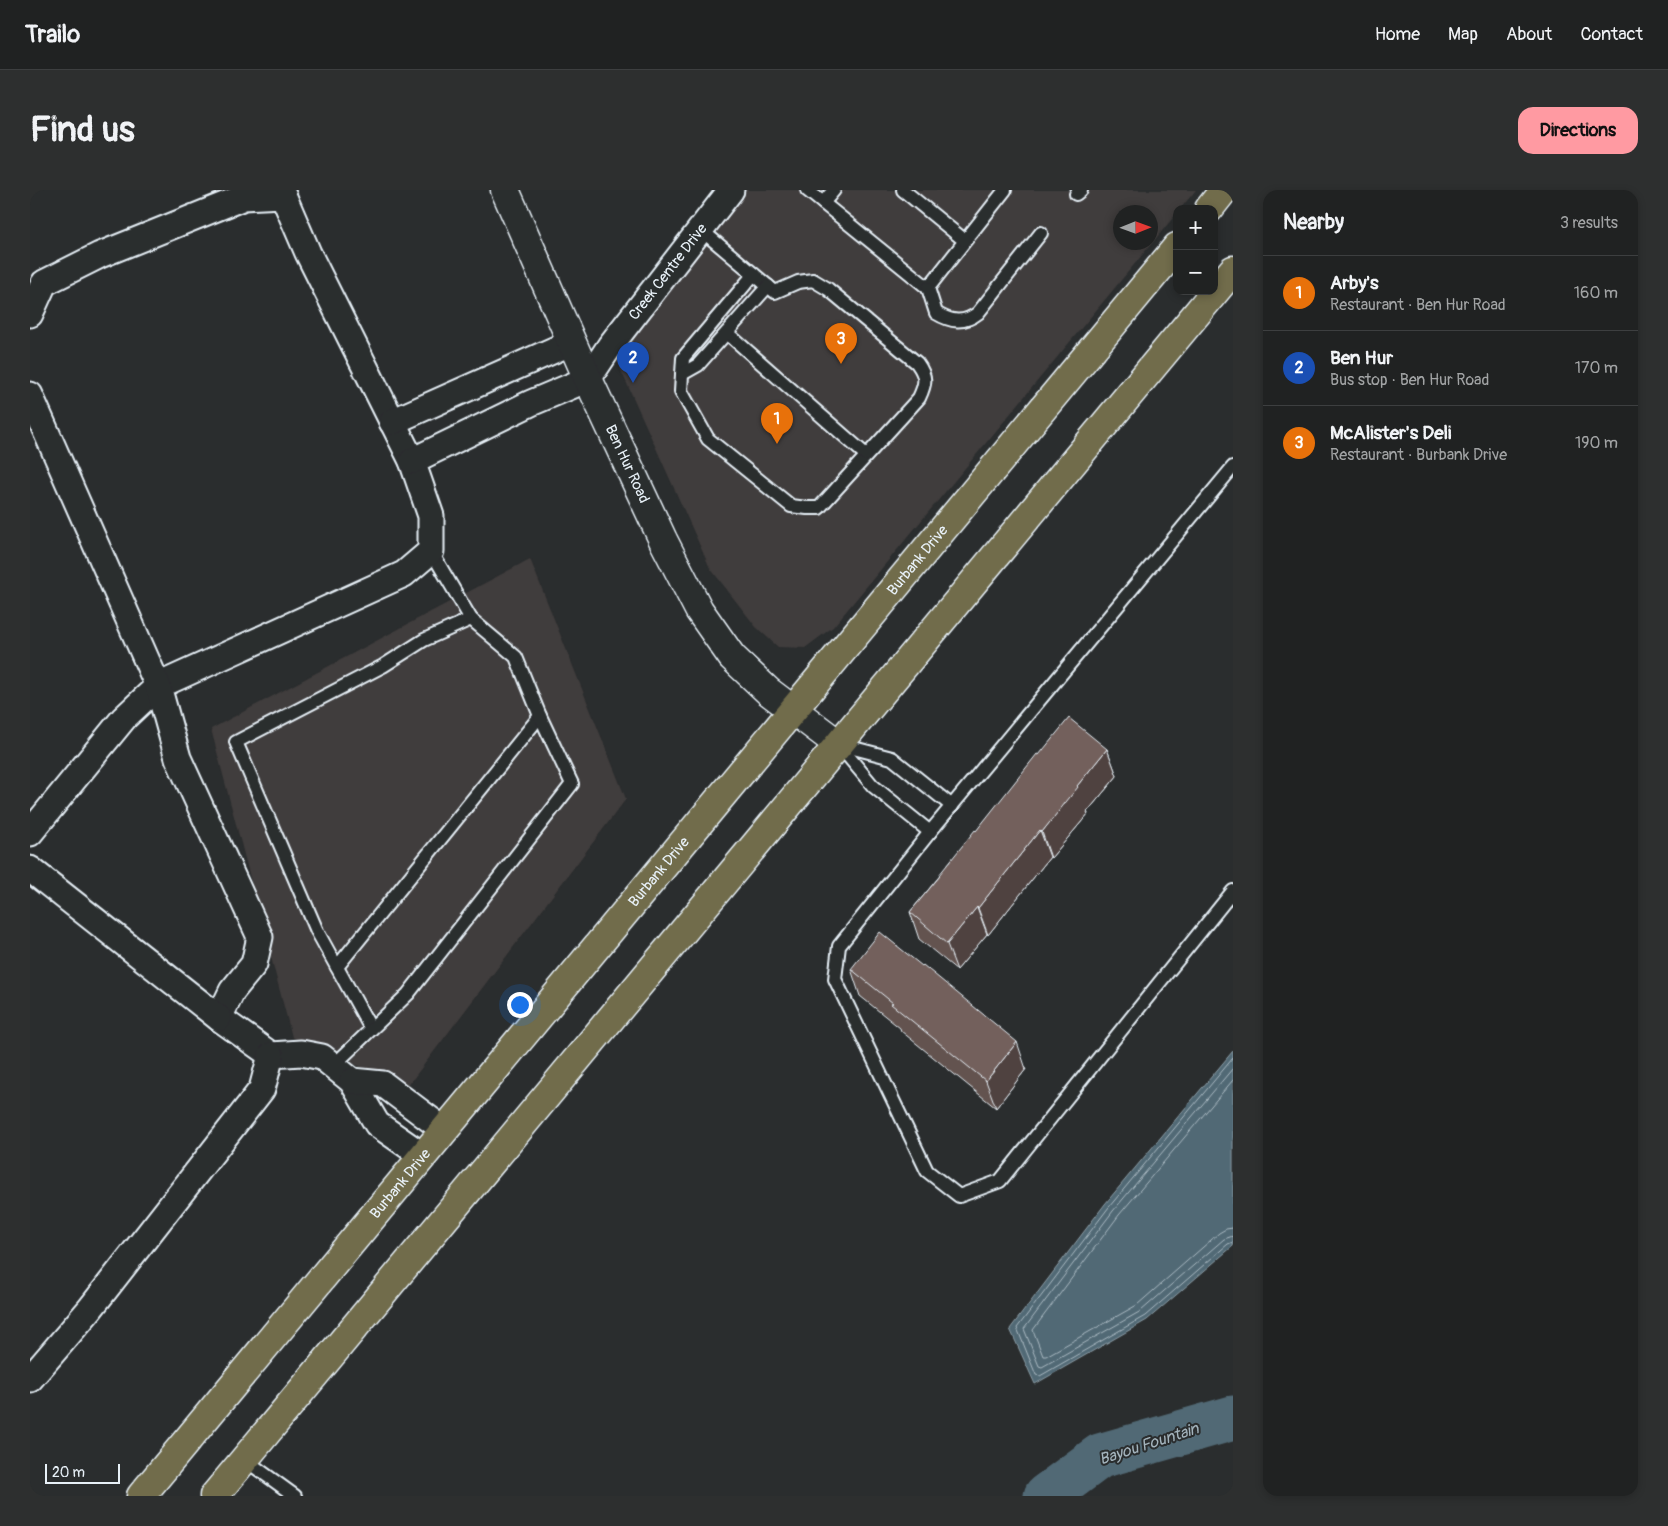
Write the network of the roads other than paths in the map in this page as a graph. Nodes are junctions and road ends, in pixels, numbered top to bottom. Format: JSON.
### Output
{"nodes":[{"id":1,"x":505,"y":190,"type":"edge"},
{"id":2,"x":731,"y":190,"type":"edge"},
{"id":3,"x":807,"y":190,"type":"edge"},
{"id":4,"x":834,"y":190,"type":"edge"},
{"id":5,"x":903,"y":190,"type":"edge"},
{"id":6,"x":1005,"y":190,"type":"edge"},
{"id":7,"x":1224,"y":190,"type":"edge"},
{"id":8,"x":823,"y":203,"type":"junction"},
{"id":9,"x":1212,"y":205,"type":"edge"},
{"id":10,"x":700,"y":229,"type":"junction"},
{"id":11,"x":1041,"y":233,"type":"dead end"},
{"id":12,"x":964,"y":240,"type":"junction"},
{"id":13,"x":1175,"y":250,"type":"edge"},
{"id":14,"x":1233,"y":270,"type":"edge"},
{"id":15,"x":754,"y":274,"type":"junction"},
{"id":16,"x":768,"y":286,"type":"junction"},
{"id":17,"x":928,"y":288,"type":"junction"},
{"id":18,"x":30,"y":314,"type":"edge"},
{"id":19,"x":727,"y":333,"type":"junction"},
{"id":20,"x":572,"y":342,"type":"junction"},
{"id":21,"x":682,"y":374,"type":"junction"},
{"id":22,"x":588,"y":379,"type":"junction"},
{"id":23,"x":30,"y":395,"type":"edge"},
{"id":24,"x":392,"y":422,"type":"junction"},
{"id":25,"x":866,"y":455,"type":"junction"},
{"id":26,"x":412,"y":461,"type":"junction"},
{"id":27,"x":1233,"y":467,"type":"edge"},
{"id":28,"x":431,"y":551,"type":"junction"},
{"id":29,"x":471,"y":619,"type":"junction"},
{"id":30,"x":158,"y":686,"type":"junction"},
{"id":31,"x":792,"y":710,"type":"junction"},
{"id":32,"x":540,"y":716,"type":"junction"},
{"id":33,"x":838,"y":744,"type":"junction"},
{"id":34,"x":952,"y":806,"type":"junction"},
{"id":35,"x":930,"y":832,"type":"junction"},
{"id":36,"x":30,"y":833,"type":"edge"},
{"id":37,"x":30,"y":869,"type":"edge"},
{"id":38,"x":1233,"y":891,"type":"edge"},
{"id":39,"x":337,"y":967,"type":"junction"},
{"id":40,"x":219,"y":1018,"type":"junction"},
{"id":41,"x":371,"y":1029,"type":"junction"},
{"id":42,"x":271,"y":1055,"type":"junction"},
{"id":43,"x":343,"y":1073,"type":"junction"},
{"id":44,"x":444,"y":1130,"type":"junction"},
{"id":45,"x":422,"y":1156,"type":"junction"},
{"id":46,"x":32,"y":1372,"type":"edge"},
{"id":47,"x":244,"y":1459,"type":"junction"},
{"id":48,"x":141,"y":1496,"type":"edge"},
{"id":49,"x":214,"y":1496,"type":"edge"},
{"id":50,"x":295,"y":1496,"type":"edge"}],
"edges":[{"from":1,"to":20,"type":"street","name":"Ben Hur Road"},
{"from":2,"to":10,"type":"street","name":"Creek Centre Drive"},
{"from":3,"to":8,"type":"lane"},
{"from":4,"to":8,"type":"lane"},
{"from":5,"to":12,"type":"lane"},
{"from":6,"to":12,"type":"lane"},
{"from":7,"to":9,"type":"main road"},
{"from":8,"to":17,"type":"lane"},
{"from":10,"to":15,"type":"lane"},
{"from":10,"to":22,"type":"street","name":"Creek Centre Drive"},
{"from":11,"to":17,"type":"lane"},
{"from":12,"to":17,"type":"lane"},
{"from":13,"to":31,"type":"main road","name":"Burbank Drive"},
{"from":14,"to":33,"type":"main road"},
{"from":15,"to":16,"type":"lane"},
{"from":15,"to":21,"type":"lane"},
{"from":16,"to":19,"type":"lane"},
{"from":16,"to":25,"type":"lane"},
{"from":18,"to":24,"type":"street"},
{"from":19,"to":21,"type":"lane"},
{"from":19,"to":25,"type":"lane"},
{"from":20,"to":22,"type":"street","name":"Ben Hur Road"},
{"from":20,"to":24,"type":"street"},
{"from":21,"to":25,"type":"lane"},
{"from":22,"to":26,"type":"street"},
{"from":22,"to":31,"type":"street","name":"Ben Hur Road"},
{"from":23,"to":30,"type":"street"},
{"from":24,"to":26,"type":"street"},
{"from":26,"to":28,"type":"street"},
{"from":27,"to":34,"type":"lane"},
{"from":28,"to":29,"type":"lane"},
{"from":28,"to":30,"type":"street"},
{"from":29,"to":32,"type":"lane"},
{"from":29,"to":39,"type":"lane"},
{"from":30,"to":36,"type":"street"},
{"from":30,"to":40,"type":"street"},
{"from":31,"to":33,"type":"street","name":"Ben Hur Road"},
{"from":31,"to":44,"type":"main road","name":"Burbank Drive"},
{"from":32,"to":39,"type":"lane"},
{"from":32,"to":41,"type":"lane"},
{"from":33,"to":34,"type":"lane"},
{"from":33,"to":35,"type":"lane"},
{"from":33,"to":47,"type":"main road"},
{"from":34,"to":35,"type":"lane"},
{"from":35,"to":38,"type":"lane"},
{"from":37,"to":40,"type":"street"},
{"from":39,"to":41,"type":"lane"},
{"from":40,"to":42,"type":"street"},
{"from":41,"to":43,"type":"lane"},
{"from":42,"to":43,"type":"street"},
{"from":42,"to":46,"type":"street"},
{"from":43,"to":44,"type":"street"},
{"from":43,"to":45,"type":"street"},
{"from":44,"to":45,"type":"main road","name":"Burbank Drive"},
{"from":45,"to":48,"type":"main road","name":"Burbank Drive"},
{"from":47,"to":49,"type":"main road"},
{"from":47,"to":50,"type":"lane"}]}
